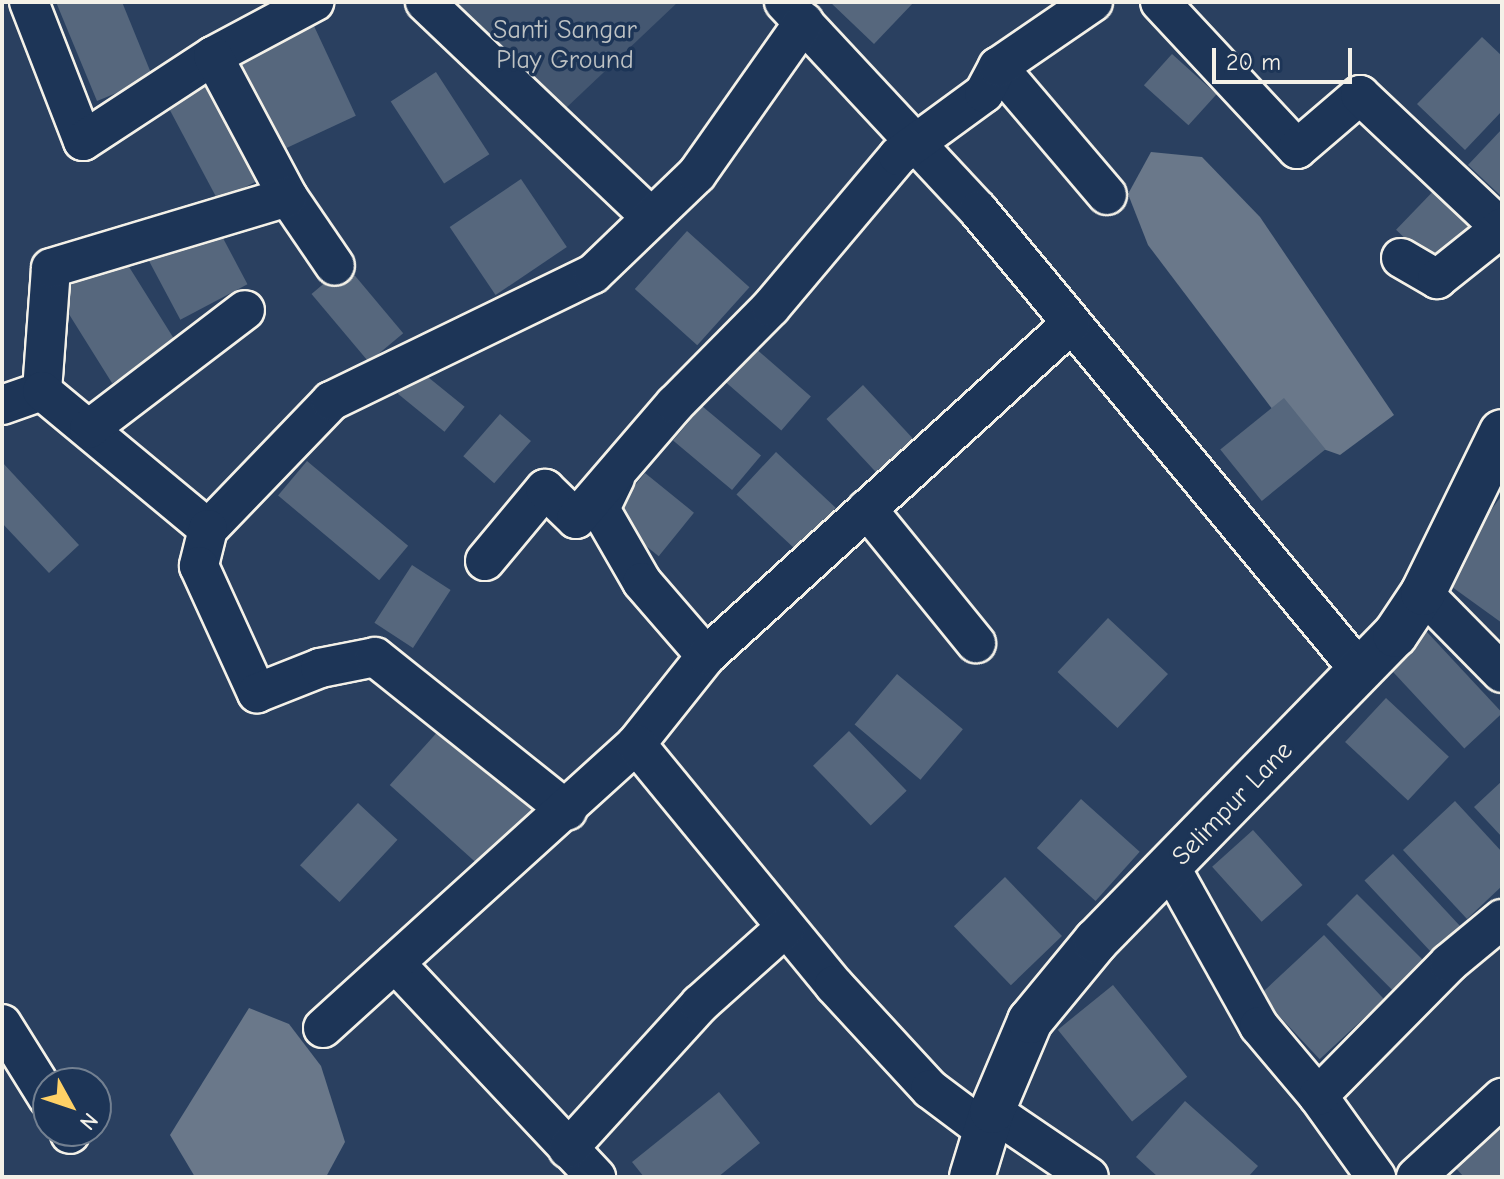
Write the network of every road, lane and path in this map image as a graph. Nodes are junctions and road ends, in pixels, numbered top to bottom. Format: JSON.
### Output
{"nodes":[{"id":1,"x":29,"y":2,"type":"edge"},
{"id":2,"x":314,"y":2,"type":"edge"},
{"id":3,"x":425,"y":2,"type":"edge"},
{"id":4,"x":1093,"y":2,"type":"edge"},
{"id":5,"x":1160,"y":2,"type":"edge"},
{"id":6,"x":795,"y":9,"type":"edge"},
{"id":7,"x":213,"y":56,"type":"junction"},
{"id":8,"x":998,"y":67,"type":"junction"},
{"id":9,"x":916,"y":142,"type":"junction"},
{"id":10,"x":1107,"y":195,"type":"dead end"},
{"id":11,"x":288,"y":197,"type":"junction"},
{"id":12,"x":651,"y":217,"type":"junction"},
{"id":13,"x":1502,"y":229,"type":"edge"},
{"id":14,"x":1401,"y":258,"type":"dead end"},
{"id":15,"x":335,"y":266,"type":"dead end"},
{"id":16,"x":245,"y":310,"type":"dead end"},
{"id":17,"x":1071,"y":324,"type":"junction"},
{"id":18,"x":42,"y":391,"type":"junction"},
{"id":19,"x":2,"y":405,"type":"edge"},
{"id":20,"x":89,"y":429,"type":"junction"},
{"id":21,"x":1502,"y":432,"type":"edge"},
{"id":22,"x":619,"y":469,"type":"junction"},
{"id":23,"x":867,"y":509,"type":"junction"},
{"id":24,"x":208,"y":529,"type":"junction"},
{"id":25,"x":485,"y":561,"type":"dead end"},
{"id":26,"x":1423,"y":593,"type":"junction"},
{"id":27,"x":976,"y":643,"type":"dead end"},
{"id":28,"x":706,"y":656,"type":"junction"},
{"id":29,"x":1361,"y":672,"type":"junction"},
{"id":30,"x":1502,"y":673,"type":"edge"},
{"id":31,"x":636,"y":744,"type":"junction"},
{"id":32,"x":567,"y":810,"type":"junction"},
{"id":33,"x":1171,"y":868,"type":"junction"},
{"id":34,"x":1502,"y":919,"type":"edge"},
{"id":35,"x":786,"y":927,"type":"junction"},
{"id":36,"x":395,"y":963,"type":"junction"},
{"id":37,"x":2,"y":1024,"type":"edge"},
{"id":38,"x":323,"y":1028,"type":"dead end"},
{"id":39,"x":32,"y":1072,"type":"edge"},
{"id":40,"x":1318,"y":1096,"type":"junction"},
{"id":41,"x":1502,"y":1098,"type":"edge"},
{"id":42,"x":989,"y":1121,"type":"junction"},
{"id":43,"x":568,"y":1149,"type":"junction"},
{"id":44,"x":596,"y":1177,"type":"edge"},
{"id":45,"x":972,"y":1177,"type":"edge"},
{"id":46,"x":1089,"y":1177,"type":"edge"},
{"id":47,"x":1376,"y":1177,"type":"edge"},
{"id":48,"x":1416,"y":1177,"type":"edge"}],
"edges":[{"from":1,"to":7,"type":"street"},
{"from":2,"to":7,"type":"street"},
{"from":3,"to":12,"type":"street"},
{"from":4,"to":8,"type":"street"},
{"from":5,"to":13,"type":"street"},
{"from":6,"to":9,"type":"street"},
{"from":6,"to":12,"type":"street"},
{"from":7,"to":11,"type":"street"},
{"from":8,"to":9,"type":"street"},
{"from":8,"to":10,"type":"street"},
{"from":9,"to":17,"type":"street"},
{"from":9,"to":22,"type":"street"},
{"from":11,"to":15,"type":"street"},
{"from":11,"to":18,"type":"street"},
{"from":12,"to":24,"type":"street"},
{"from":13,"to":14,"type":"street"},
{"from":16,"to":20,"type":"street"},
{"from":17,"to":23,"type":"street"},
{"from":17,"to":29,"type":"street"},
{"from":18,"to":19,"type":"street"},
{"from":18,"to":20,"type":"street"},
{"from":20,"to":24,"type":"street"},
{"from":21,"to":26,"type":"street","name":"Selimpur Lane"},
{"from":22,"to":25,"type":"street"},
{"from":22,"to":28,"type":"street"},
{"from":23,"to":27,"type":"street"},
{"from":23,"to":28,"type":"street"},
{"from":24,"to":32,"type":"street"},
{"from":26,"to":29,"type":"street","name":"Selimpur Lane"},
{"from":26,"to":30,"type":"street"},
{"from":28,"to":31,"type":"street"},
{"from":29,"to":33,"type":"street","name":"Selimpur Lane"},
{"from":31,"to":32,"type":"street"},
{"from":31,"to":35,"type":"street"},
{"from":32,"to":36,"type":"street"},
{"from":33,"to":40,"type":"street"},
{"from":33,"to":42,"type":"street","name":"Selimpur Lane"},
{"from":34,"to":40,"type":"street"},
{"from":35,"to":42,"type":"street"},
{"from":35,"to":43,"type":"street"},
{"from":36,"to":38,"type":"street"},
{"from":36,"to":43,"type":"street"},
{"from":37,"to":39,"type":"street"},
{"from":40,"to":47,"type":"street"},
{"from":41,"to":48,"type":"street"},
{"from":42,"to":45,"type":"street","name":"Selimpur Lane"},
{"from":42,"to":46,"type":"street"},
{"from":43,"to":44,"type":"street"}]}
